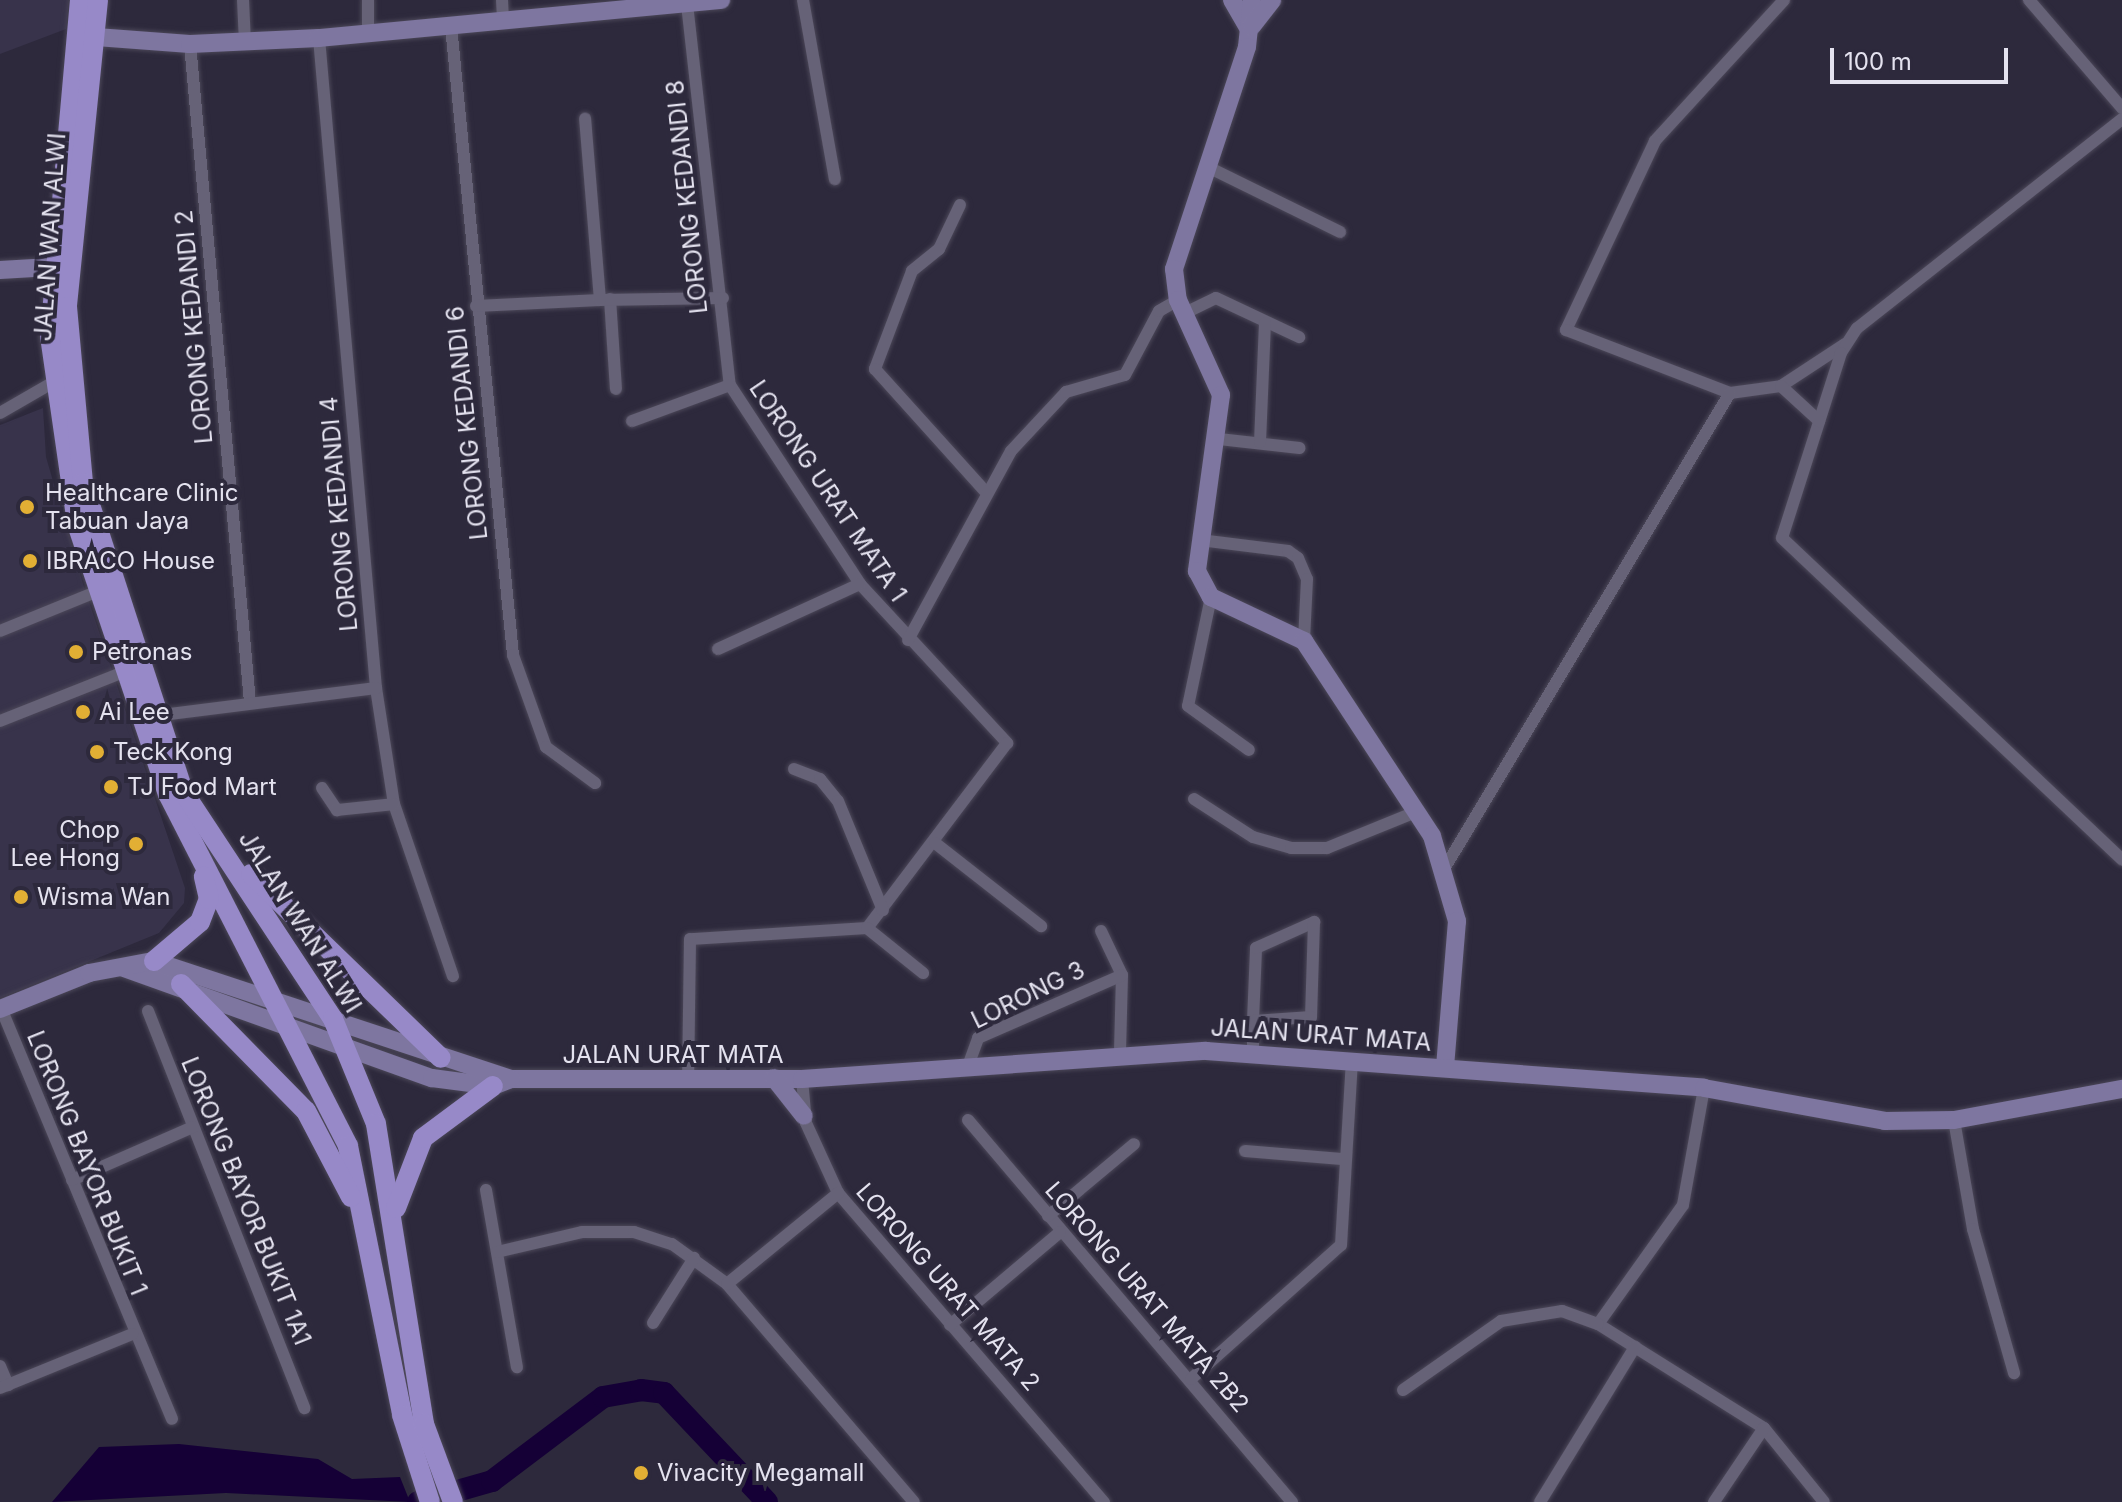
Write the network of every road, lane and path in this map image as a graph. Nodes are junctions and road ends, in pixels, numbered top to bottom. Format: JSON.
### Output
{"nodes":[{"id":1,"x":80,"y":0,"type":"edge"},
{"id":2,"x":98,"y":0,"type":"edge"},
{"id":3,"x":243,"y":0,"type":"edge"},
{"id":4,"x":368,"y":0,"type":"edge"},
{"id":5,"x":721,"y":0,"type":"edge"},
{"id":6,"x":803,"y":0,"type":"edge"},
{"id":7,"x":1232,"y":0,"type":"edge"},
{"id":8,"x":1252,"y":0,"type":"edge"},
{"id":9,"x":1272,"y":0,"type":"edge"},
{"id":10,"x":1784,"y":0,"type":"edge"},
{"id":11,"x":2029,"y":0,"type":"edge"},
{"id":12,"x":687,"y":4,"type":"junction"},
{"id":13,"x":622,"y":5,"type":"edge"},
{"id":14,"x":503,"y":9,"type":"edge"},
{"id":15,"x":451,"y":26,"type":"junction"},
{"id":16,"x":368,"y":33,"type":"junction"},
{"id":17,"x":1251,"y":33,"type":"junction"},
{"id":18,"x":85,"y":36,"type":"junction"},
{"id":19,"x":319,"y":38,"type":"junction"},
{"id":20,"x":245,"y":42,"type":"junction"},
{"id":21,"x":190,"y":44,"type":"junction"},
{"id":22,"x":2122,"y":108,"type":"edge"},
{"id":23,"x":585,"y":119,"type":"dead end"},
{"id":24,"x":2122,"y":119,"type":"edge"},
{"id":25,"x":1210,"y":168,"type":"junction"},
{"id":26,"x":835,"y":179,"type":"dead end"},
{"id":27,"x":960,"y":205,"type":"dead end"},
{"id":28,"x":1340,"y":232,"type":"dead end"},
{"id":29,"x":51,"y":267,"type":"junction"},
{"id":30,"x":0,"y":270,"type":"edge"},
{"id":31,"x":723,"y":298,"type":"junction"},
{"id":32,"x":605,"y":300,"type":"junction"},
{"id":33,"x":476,"y":306,"type":"junction"},
{"id":34,"x":1182,"y":307,"type":"junction"},
{"id":35,"x":1265,"y":323,"type":"junction"},
{"id":36,"x":1299,"y":337,"type":"dead end"},
{"id":37,"x":1848,"y":342,"type":"junction"},
{"id":38,"x":52,"y":383,"type":"junction"},
{"id":39,"x":730,"y":385,"type":"junction"},
{"id":40,"x":1781,"y":386,"type":"junction"},
{"id":41,"x":616,"y":389,"type":"dead end"},
{"id":42,"x":1730,"y":393,"type":"junction"},
{"id":43,"x":0,"y":413,"type":"edge"},
{"id":44,"x":632,"y":421,"type":"dead end"},
{"id":45,"x":1819,"y":421,"type":"junction"},
{"id":46,"x":1219,"y":439,"type":"junction"},
{"id":47,"x":1260,"y":442,"type":"junction"},
{"id":48,"x":1299,"y":448,"type":"dead end"},
{"id":49,"x":984,"y":490,"type":"junction"},
{"id":50,"x":1200,"y":540,"type":"junction"},
{"id":51,"x":860,"y":584,"type":"junction"},
{"id":52,"x":98,"y":591,"type":"junction"},
{"id":53,"x":1211,"y":597,"type":"junction"},
{"id":54,"x":0,"y":631,"type":"edge"},
{"id":55,"x":908,"y":640,"type":"junction"},
{"id":56,"x":1304,"y":641,"type":"junction"},
{"id":57,"x":718,"y":649,"type":"dead end"},
{"id":58,"x":124,"y":672,"type":"junction"},
{"id":59,"x":376,"y":688,"type":"junction"},
{"id":60,"x":250,"y":702,"type":"junction"},
{"id":61,"x":154,"y":716,"type":"junction"},
{"id":62,"x":0,"y":721,"type":"edge"},
{"id":63,"x":1249,"y":750,"type":"dead end"},
{"id":64,"x":794,"y":769,"type":"dead end"},
{"id":65,"x":595,"y":783,"type":"dead end"},
{"id":66,"x":322,"y":788,"type":"dead end"},
{"id":67,"x":1194,"y":799,"type":"dead end"},
{"id":68,"x":394,"y":804,"type":"junction"},
{"id":69,"x":1418,"y":811,"type":"junction"},
{"id":70,"x":189,"y":834,"type":"junction"},
{"id":71,"x":935,"y":843,"type":"junction"},
{"id":72,"x":2122,"y":859,"type":"edge"},
{"id":73,"x":235,"y":862,"type":"junction"},
{"id":74,"x":1444,"y":869,"type":"junction"},
{"id":75,"x":883,"y":910,"type":"junction"},
{"id":76,"x":1041,"y":926,"type":"dead end"},
{"id":77,"x":867,"y":928,"type":"junction"},
{"id":78,"x":1101,"y":931,"type":"dead end"},
{"id":79,"x":154,"y":961,"type":"junction"},
{"id":80,"x":124,"y":968,"type":"junction"},
{"id":81,"x":923,"y":973,"type":"dead end"},
{"id":82,"x":1122,"y":975,"type":"junction"},
{"id":83,"x":453,"y":976,"type":"dead end"},
{"id":84,"x":181,"y":984,"type":"junction"},
{"id":85,"x":276,"y":996,"type":"junction"},
{"id":86,"x":0,"y":1008,"type":"edge"},
{"id":87,"x":148,"y":1011,"type":"dead end"},
{"id":88,"x":333,"y":1019,"type":"junction"},
{"id":89,"x":1253,"y":1021,"type":"junction"},
{"id":90,"x":292,"y":1023,"type":"junction"},
{"id":91,"x":345,"y":1046,"type":"junction"},
{"id":92,"x":1253,"y":1052,"type":"junction"},
{"id":93,"x":1120,"y":1053,"type":"junction"},
{"id":94,"x":441,"y":1058,"type":"junction"},
{"id":95,"x":1352,"y":1061,"type":"junction"},
{"id":96,"x":968,"y":1066,"type":"junction"},
{"id":97,"x":1445,"y":1067,"type":"junction"},
{"id":98,"x":688,"y":1077,"type":"junction"},
{"id":99,"x":774,"y":1078,"type":"junction"},
{"id":100,"x":802,"y":1079,"type":"junction"},
{"id":101,"x":502,"y":1083,"type":"junction"},
{"id":102,"x":1704,"y":1088,"type":"junction"},
{"id":103,"x":2122,"y":1089,"type":"edge"},
{"id":104,"x":804,"y":1116,"type":"junction"},
{"id":105,"x":968,"y":1120,"type":"dead end"},
{"id":106,"x":1954,"y":1120,"type":"junction"},
{"id":107,"x":193,"y":1127,"type":"junction"},
{"id":108,"x":1134,"y":1144,"type":"dead end"},
{"id":109,"x":1245,"y":1151,"type":"dead end"},
{"id":110,"x":1342,"y":1159,"type":"junction"},
{"id":111,"x":72,"y":1180,"type":"junction"},
{"id":112,"x":486,"y":1190,"type":"dead end"},
{"id":113,"x":838,"y":1193,"type":"junction"},
{"id":114,"x":1048,"y":1216,"type":"junction"},
{"id":115,"x":365,"y":1226,"type":"junction"},
{"id":116,"x":393,"y":1228,"type":"junction"},
{"id":117,"x":1060,"y":1232,"type":"junction"},
{"id":118,"x":497,"y":1252,"type":"junction"},
{"id":119,"x":694,"y":1258,"type":"junction"},
{"id":120,"x":727,"y":1284,"type":"junction"},
{"id":121,"x":653,"y":1323,"type":"dead end"},
{"id":122,"x":1598,"y":1324,"type":"junction"},
{"id":123,"x":950,"y":1325,"type":"junction"},
{"id":124,"x":132,"y":1334,"type":"junction"},
{"id":125,"x":1635,"y":1347,"type":"junction"},
{"id":126,"x":0,"y":1366,"type":"edge"},
{"id":127,"x":517,"y":1367,"type":"dead end"},
{"id":128,"x":2014,"y":1373,"type":"dead end"},
{"id":129,"x":1191,"y":1379,"type":"junction"},
{"id":130,"x":4,"y":1386,"type":"edge"},
{"id":131,"x":1403,"y":1390,"type":"dead end"},
{"id":132,"x":304,"y":1408,"type":"dead end"},
{"id":133,"x":172,"y":1419,"type":"dead end"},
{"id":134,"x":1764,"y":1428,"type":"junction"},
{"id":135,"x":430,"y":1502,"type":"edge"},
{"id":136,"x":453,"y":1502,"type":"edge"},
{"id":137,"x":914,"y":1502,"type":"edge"},
{"id":138,"x":1104,"y":1502,"type":"edge"},
{"id":139,"x":1292,"y":1502,"type":"edge"},
{"id":140,"x":1540,"y":1502,"type":"edge"},
{"id":141,"x":1714,"y":1502,"type":"edge"},
{"id":142,"x":1824,"y":1502,"type":"edge"}],
"edges":[{"from":1,"to":18,"type":"main road","name":"JALAN WAN ALWI"},
{"from":2,"to":18,"type":"main road","name":"JALAN WAN ALWI"},
{"from":3,"to":20,"type":"street"},
{"from":4,"to":16,"type":"street"},
{"from":5,"to":12,"type":"street"},
{"from":6,"to":26,"type":"street"},
{"from":7,"to":17,"type":"street"},
{"from":8,"to":17,"type":"street"},
{"from":9,"to":17,"type":"street"},
{"from":10,"to":42,"type":"street"},
{"from":11,"to":22,"type":"street"},
{"from":12,"to":13,"type":"street"},
{"from":12,"to":31,"type":"street","name":"LORONG KEDANDI 8"},
{"from":13,"to":14,"type":"street"},
{"from":14,"to":15,"type":"street"},
{"from":15,"to":16,"type":"street"},
{"from":15,"to":33,"type":"street","name":"LORONG KEDANDI 6"},
{"from":16,"to":19,"type":"street"},
{"from":17,"to":25,"type":"street"},
{"from":18,"to":21,"type":"street"},
{"from":18,"to":29,"type":"main road","name":"JALAN WAN ALWI"},
{"from":18,"to":61,"type":"main road","name":"JALAN WAN ALWI"},
{"from":19,"to":20,"type":"street"},
{"from":19,"to":59,"type":"street","name":"LORONG KEDANDI 4"},
{"from":20,"to":21,"type":"street"},
{"from":21,"to":60,"type":"street","name":"LORONG KEDANDI 2"},
{"from":23,"to":32,"type":"street"},
{"from":24,"to":37,"type":"street"},
{"from":25,"to":28,"type":"street"},
{"from":25,"to":34,"type":"street"},
{"from":27,"to":49,"type":"street"},
{"from":29,"to":30,"type":"street"},
{"from":29,"to":38,"type":"main road","name":"JALAN WAN ALWI"},
{"from":31,"to":32,"type":"street"},
{"from":31,"to":39,"type":"street","name":"LORONG KEDANDI 8"},
{"from":32,"to":33,"type":"street"},
{"from":32,"to":41,"type":"street"},
{"from":33,"to":65,"type":"street","name":"LORONG KEDANDI 6"},
{"from":34,"to":35,"type":"street"},
{"from":34,"to":46,"type":"street"},
{"from":34,"to":49,"type":"street"},
{"from":35,"to":36,"type":"street"},
{"from":35,"to":47,"type":"street"},
{"from":37,"to":40,"type":"street"},
{"from":37,"to":45,"type":"street"},
{"from":38,"to":43,"type":"street"},
{"from":38,"to":52,"type":"main road","name":"JALAN WAN ALWI"},
{"from":39,"to":44,"type":"street"},
{"from":39,"to":51,"type":"street","name":"LORONG URAT MATA 1"},
{"from":40,"to":42,"type":"street"},
{"from":40,"to":45,"type":"street"},
{"from":42,"to":74,"type":"street"},
{"from":45,"to":72,"type":"street"},
{"from":46,"to":47,"type":"street"},
{"from":46,"to":50,"type":"street"},
{"from":47,"to":48,"type":"street"},
{"from":49,"to":55,"type":"street"},
{"from":50,"to":53,"type":"street"},
{"from":50,"to":56,"type":"street"},
{"from":51,"to":55,"type":"street","name":"LORONG URAT MATA 1"},
{"from":51,"to":57,"type":"street"},
{"from":52,"to":54,"type":"street"},
{"from":52,"to":58,"type":"main road","name":"JALAN WAN ALWI"},
{"from":53,"to":56,"type":"street"},
{"from":53,"to":63,"type":"street"},
{"from":55,"to":71,"type":"street","name":"LORONG URAT MATA 1"},
{"from":56,"to":69,"type":"street"},
{"from":58,"to":62,"type":"street"},
{"from":58,"to":70,"type":"main road","name":"JALAN WAN ALWI"},
{"from":59,"to":60,"type":"street"},
{"from":59,"to":68,"type":"street","name":"LORONG KEDANDI 4"},
{"from":60,"to":61,"type":"street"},
{"from":61,"to":73,"type":"main road","name":"JALAN WAN ALWI"},
{"from":64,"to":75,"type":"street"},
{"from":66,"to":68,"type":"street"},
{"from":67,"to":69,"type":"street"},
{"from":68,"to":83,"type":"street","name":"LORONG KEDANDI 4"},
{"from":69,"to":74,"type":"street"},
{"from":70,"to":79,"type":"main road"},
{"from":70,"to":85,"type":"main road","name":"JALAN WAN ALWI"},
{"from":71,"to":75,"type":"street","name":"LORONG URAT MATA 1"},
{"from":71,"to":76,"type":"street"},
{"from":73,"to":88,"type":"main road","name":"JALAN WAN ALWI"},
{"from":73,"to":94,"type":"main road"},
{"from":74,"to":97,"type":"street"},
{"from":75,"to":77,"type":"street","name":"LORONG URAT MATA 1"},
{"from":77,"to":81,"type":"street"},
{"from":77,"to":98,"type":"street"},
{"from":78,"to":82,"type":"street","name":"LORONG 3"},
{"from":79,"to":80,"type":"street"},
{"from":79,"to":85,"type":"street"},
{"from":80,"to":84,"type":"street"},
{"from":80,"to":86,"type":"street"},
{"from":82,"to":93,"type":"street","name":"LORONG 3"},
{"from":82,"to":96,"type":"street","name":"LORONG 3"},
{"from":84,"to":90,"type":"street"},
{"from":84,"to":115,"type":"main road"},
{"from":85,"to":88,"type":"street"},
{"from":85,"to":90,"type":"main road","name":"JALAN WAN ALWI"},
{"from":86,"to":111,"type":"street","name":"LORONG BAYOR BUKIT 1"},
{"from":87,"to":107,"type":"street","name":"LORONG BAYOR BUKIT 1A1"},
{"from":88,"to":91,"type":"main road","name":"JALAN WAN ALWI"},
{"from":88,"to":94,"type":"street"},
{"from":89,"to":89,"type":"street"},
{"from":89,"to":92,"type":"street"},
{"from":90,"to":91,"type":"street"},
{"from":90,"to":115,"type":"main road","name":"JALAN WAN ALWI"},
{"from":91,"to":101,"type":"street"},
{"from":91,"to":116,"type":"main road","name":"JALAN WAN ALWI"},
{"from":92,"to":93,"type":"street","name":"JALAN URAT MATA"},
{"from":92,"to":95,"type":"street","name":"JALAN URAT MATA"},
{"from":93,"to":96,"type":"street","name":"JALAN URAT MATA"},
{"from":94,"to":101,"type":"street"},
{"from":95,"to":97,"type":"street","name":"JALAN URAT MATA"},
{"from":95,"to":110,"type":"street"},
{"from":96,"to":100,"type":"street","name":"JALAN URAT MATA"},
{"from":97,"to":102,"type":"street","name":"JALAN URAT MATA"},
{"from":98,"to":99,"type":"street","name":"JALAN URAT MATA"},
{"from":98,"to":101,"type":"street","name":"JALAN URAT MATA"},
{"from":99,"to":100,"type":"street","name":"JALAN URAT MATA"},
{"from":99,"to":104,"type":"street"},
{"from":100,"to":104,"type":"street","name":"LORONG URAT MATA 2"},
{"from":101,"to":116,"type":"main road"},
{"from":102,"to":106,"type":"street","name":"JALAN URAT MATA"},
{"from":102,"to":122,"type":"street"},
{"from":103,"to":106,"type":"street","name":"JALAN URAT MATA"},
{"from":104,"to":113,"type":"street","name":"LORONG URAT MATA 2"},
{"from":105,"to":114,"type":"street","name":"LORONG URAT MATA 2B2"},
{"from":106,"to":128,"type":"street"},
{"from":107,"to":111,"type":"street"},
{"from":107,"to":132,"type":"street","name":"LORONG BAYOR BUKIT 1A1"},
{"from":108,"to":114,"type":"street"},
{"from":109,"to":110,"type":"street"},
{"from":110,"to":129,"type":"street"},
{"from":111,"to":124,"type":"street","name":"LORONG BAYOR BUKIT 1"},
{"from":112,"to":118,"type":"street"},
{"from":113,"to":120,"type":"street"},
{"from":113,"to":123,"type":"street","name":"LORONG URAT MATA 2"},
{"from":114,"to":117,"type":"street","name":"LORONG URAT MATA 2B2"},
{"from":115,"to":135,"type":"main road","name":"JALAN WAN ALWI"},
{"from":116,"to":136,"type":"main road","name":"JALAN WAN ALWI"},
{"from":117,"to":123,"type":"street"},
{"from":117,"to":129,"type":"street","name":"LORONG URAT MATA 2B2"},
{"from":118,"to":119,"type":"street"},
{"from":118,"to":127,"type":"street"},
{"from":119,"to":120,"type":"street"},
{"from":119,"to":121,"type":"street"},
{"from":120,"to":137,"type":"street"},
{"from":122,"to":125,"type":"street"},
{"from":122,"to":131,"type":"street"},
{"from":123,"to":138,"type":"street","name":"LORONG URAT MATA 2"},
{"from":124,"to":130,"type":"street"},
{"from":124,"to":133,"type":"street","name":"LORONG BAYOR BUKIT 1"},
{"from":125,"to":134,"type":"street"},
{"from":125,"to":140,"type":"street"},
{"from":126,"to":130,"type":"street"},
{"from":129,"to":139,"type":"street","name":"LORONG URAT MATA 2B2"},
{"from":134,"to":141,"type":"street"},
{"from":134,"to":142,"type":"street"}]}
